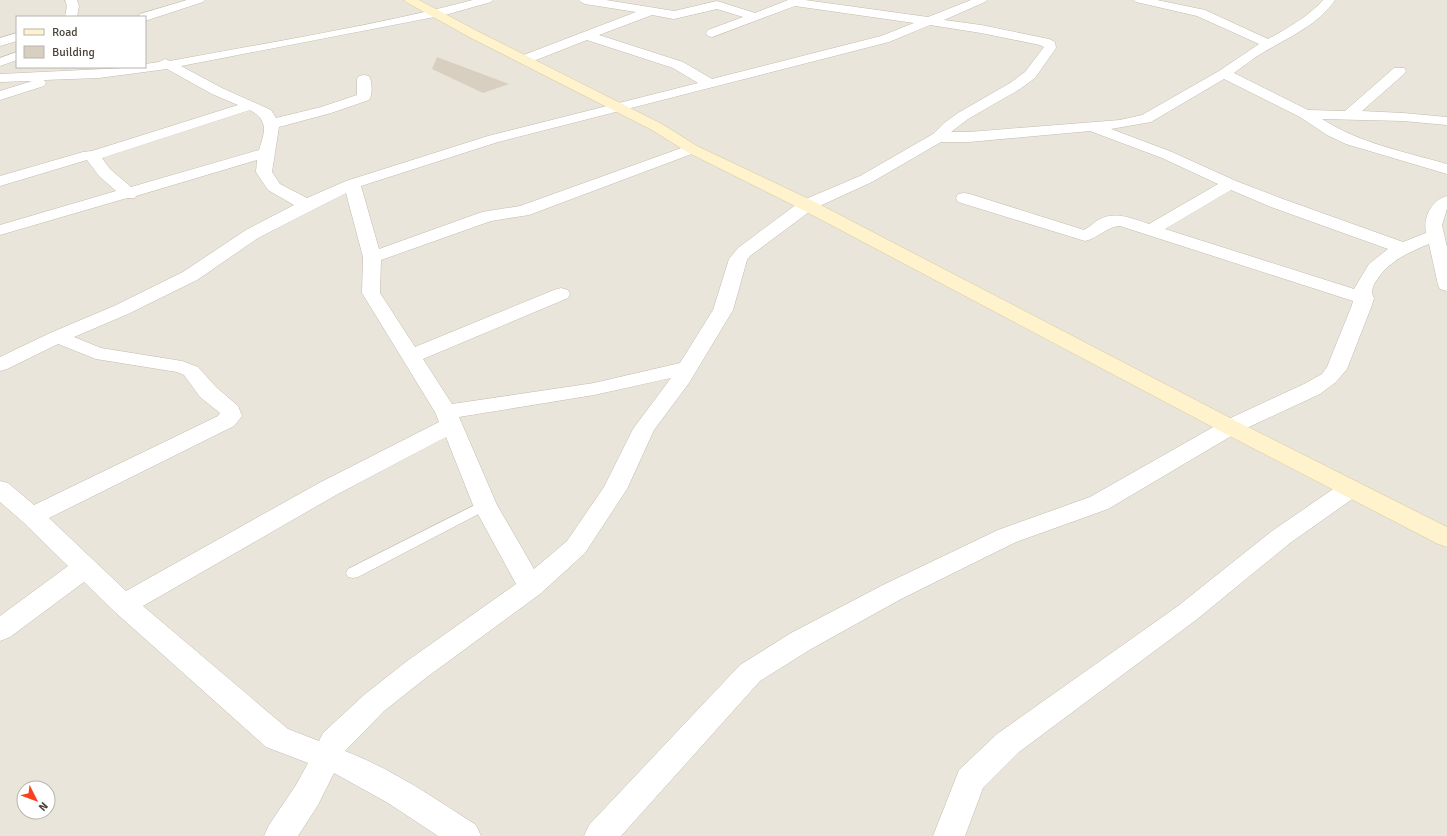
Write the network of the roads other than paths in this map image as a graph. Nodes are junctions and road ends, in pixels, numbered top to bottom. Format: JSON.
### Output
{"nodes":[{"id":1,"x":71,"y":0,"type":"edge"},
{"id":2,"x":198,"y":0,"type":"edge"},
{"id":3,"x":410,"y":0,"type":"edge"},
{"id":4,"x":487,"y":0,"type":"edge"},
{"id":5,"x":585,"y":0,"type":"edge"},
{"id":6,"x":981,"y":0,"type":"edge"},
{"id":7,"x":1140,"y":0,"type":"edge"},
{"id":8,"x":1328,"y":0,"type":"edge"},
{"id":9,"x":797,"y":1,"type":"edge"},
{"id":10,"x":716,"y":2,"type":"edge"},
{"id":11,"x":646,"y":6,"type":"edge"},
{"id":12,"x":434,"y":12,"type":"junction"},
{"id":13,"x":71,"y":16,"type":"edge"},
{"id":14,"x":146,"y":16,"type":"edge"},
{"id":15,"x":756,"y":17,"type":"junction"},
{"id":16,"x":928,"y":21,"type":"junction"},
{"id":17,"x":712,"y":33,"type":"dead end"},
{"id":18,"x":588,"y":36,"type":"junction"},
{"id":19,"x":16,"y":37,"type":"edge"},
{"id":20,"x":0,"y":42,"type":"edge"},
{"id":21,"x":1269,"y":44,"type":"junction"},
{"id":22,"x":146,"y":54,"type":"edge"},
{"id":23,"x":16,"y":56,"type":"edge"},
{"id":24,"x":526,"y":59,"type":"junction"},
{"id":25,"x":0,"y":62,"type":"edge"},
{"id":26,"x":168,"y":65,"type":"junction"},
{"id":27,"x":145,"y":68,"type":"edge"},
{"id":28,"x":146,"y":68,"type":"edge"},
{"id":29,"x":1399,"y":71,"type":"dead end"},
{"id":30,"x":63,"y":74,"type":"junction"},
{"id":31,"x":1224,"y":74,"type":"junction"},
{"id":32,"x":0,"y":78,"type":"edge"},
{"id":33,"x":364,"y":79,"type":"dead end"},
{"id":34,"x":710,"y":84,"type":"junction"},
{"id":35,"x":0,"y":96,"type":"edge"},
{"id":36,"x":251,"y":105,"type":"junction"},
{"id":37,"x":618,"y":107,"type":"junction"},
{"id":38,"x":1305,"y":114,"type":"junction"},
{"id":39,"x":1349,"y":115,"type":"junction"},
{"id":40,"x":1447,"y":120,"type":"edge"},
{"id":41,"x":272,"y":124,"type":"junction"},
{"id":42,"x":1091,"y":126,"type":"junction"},
{"id":43,"x":938,"y":138,"type":"junction"},
{"id":44,"x":692,"y":149,"type":"junction"},
{"id":45,"x":266,"y":153,"type":"junction"},
{"id":46,"x":93,"y":156,"type":"junction"},
{"id":47,"x":1447,"y":169,"type":"edge"},
{"id":48,"x":0,"y":181,"type":"edge"},
{"id":49,"x":352,"y":184,"type":"junction"},
{"id":50,"x":1230,"y":184,"type":"junction"},
{"id":51,"x":129,"y":194,"type":"junction"},
{"id":52,"x":964,"y":198,"type":"dead end"},
{"id":53,"x":1447,"y":201,"type":"edge"},
{"id":54,"x":308,"y":204,"type":"junction"},
{"id":55,"x":807,"y":205,"type":"junction"},
{"id":56,"x":0,"y":230,"type":"edge"},
{"id":57,"x":1152,"y":231,"type":"junction"},
{"id":58,"x":1434,"y":236,"type":"junction"},
{"id":59,"x":1403,"y":248,"type":"junction"},
{"id":60,"x":372,"y":257,"type":"junction"},
{"id":61,"x":1447,"y":285,"type":"edge"},
{"id":62,"x":561,"y":294,"type":"dead end"},
{"id":63,"x":1364,"y":298,"type":"junction"},
{"id":64,"x":56,"y":337,"type":"junction"},
{"id":65,"x":412,"y":356,"type":"junction"},
{"id":66,"x":0,"y":365,"type":"edge"},
{"id":67,"x":687,"y":368,"type":"junction"},
{"id":68,"x":449,"y":418,"type":"junction"},
{"id":69,"x":1230,"y":427,"type":"junction"},
{"id":70,"x":0,"y":489,"type":"edge"},
{"id":71,"x":1350,"y":489,"type":"junction"},
{"id":72,"x":485,"y":505,"type":"junction"},
{"id":73,"x":32,"y":516,"type":"junction"},
{"id":74,"x":1447,"y":538,"type":"edge"},
{"id":75,"x":86,"y":567,"type":"junction"},
{"id":76,"x":353,"y":573,"type":"dead end"},
{"id":77,"x":531,"y":587,"type":"junction"},
{"id":78,"x":124,"y":606,"type":"junction"},
{"id":79,"x":0,"y":630,"type":"edge"},
{"id":80,"x":327,"y":756,"type":"junction"},
{"id":81,"x":280,"y":836,"type":"edge"},
{"id":82,"x":465,"y":836,"type":"edge"},
{"id":83,"x":600,"y":836,"type":"edge"},
{"id":84,"x":949,"y":836,"type":"edge"}],
"edges":[{"from":1,"to":13,"type":"street"},
{"from":2,"to":14,"type":"street"},
{"from":3,"to":12,"type":"street"},
{"from":4,"to":12,"type":"street"},
{"from":5,"to":11,"type":"street"},
{"from":6,"to":16,"type":"street"},
{"from":7,"to":21,"type":"street"},
{"from":8,"to":21,"type":"street"},
{"from":9,"to":15,"type":"street"},
{"from":9,"to":16,"type":"street"},
{"from":10,"to":11,"type":"street"},
{"from":10,"to":15,"type":"street"},
{"from":11,"to":18,"type":"street"},
{"from":12,"to":24,"type":"street"},
{"from":12,"to":26,"type":"street"},
{"from":15,"to":17,"type":"street"},
{"from":16,"to":34,"type":"street"},
{"from":16,"to":43,"type":"street"},
{"from":18,"to":24,"type":"street"},
{"from":18,"to":34,"type":"street"},
{"from":19,"to":20,"type":"street"},
{"from":21,"to":31,"type":"street"},
{"from":22,"to":26,"type":"street"},
{"from":23,"to":25,"type":"street"},
{"from":24,"to":37,"type":"street"},
{"from":26,"to":28,"type":"street"},
{"from":26,"to":36,"type":"street"},
{"from":27,"to":30,"type":"street"},
{"from":29,"to":39,"type":"street"},
{"from":30,"to":32,"type":"street"},
{"from":30,"to":35,"type":"street"},
{"from":31,"to":38,"type":"street"},
{"from":31,"to":42,"type":"street"},
{"from":33,"to":41,"type":"street"},
{"from":34,"to":37,"type":"street"},
{"from":36,"to":41,"type":"street"},
{"from":36,"to":46,"type":"street"},
{"from":37,"to":44,"type":"street"},
{"from":37,"to":49,"type":"street"},
{"from":38,"to":39,"type":"street"},
{"from":38,"to":47,"type":"street"},
{"from":39,"to":40,"type":"street"},
{"from":41,"to":45,"type":"street"},
{"from":42,"to":43,"type":"street"},
{"from":42,"to":50,"type":"street"},
{"from":43,"to":55,"type":"street"},
{"from":44,"to":55,"type":"street"},
{"from":44,"to":60,"type":"street"},
{"from":45,"to":51,"type":"street"},
{"from":45,"to":54,"type":"street"},
{"from":46,"to":48,"type":"street"},
{"from":46,"to":51,"type":"street"},
{"from":49,"to":54,"type":"street"},
{"from":49,"to":60,"type":"street"},
{"from":50,"to":57,"type":"street"},
{"from":50,"to":59,"type":"street"},
{"from":51,"to":56,"type":"street"},
{"from":52,"to":57,"type":"street"},
{"from":53,"to":58,"type":"street"},
{"from":54,"to":64,"type":"street"},
{"from":55,"to":67,"type":"street"},
{"from":55,"to":69,"type":"street"},
{"from":57,"to":63,"type":"street"},
{"from":58,"to":59,"type":"street"},
{"from":58,"to":61,"type":"street"},
{"from":59,"to":63,"type":"street"},
{"from":60,"to":65,"type":"street"},
{"from":62,"to":65,"type":"street"},
{"from":63,"to":69,"type":"street"},
{"from":64,"to":66,"type":"street"},
{"from":64,"to":73,"type":"street"},
{"from":65,"to":68,"type":"street"},
{"from":67,"to":68,"type":"street"},
{"from":67,"to":77,"type":"street"},
{"from":68,"to":72,"type":"street"},
{"from":68,"to":78,"type":"street"},
{"from":69,"to":71,"type":"street"},
{"from":69,"to":83,"type":"street"},
{"from":70,"to":73,"type":"street"},
{"from":71,"to":74,"type":"street"},
{"from":71,"to":84,"type":"street"},
{"from":72,"to":76,"type":"lane"},
{"from":72,"to":77,"type":"street"},
{"from":73,"to":75,"type":"street"},
{"from":75,"to":78,"type":"street"},
{"from":75,"to":79,"type":"street"},
{"from":77,"to":80,"type":"street"},
{"from":78,"to":80,"type":"street"},
{"from":80,"to":81,"type":"street"},
{"from":80,"to":82,"type":"street"}]}
